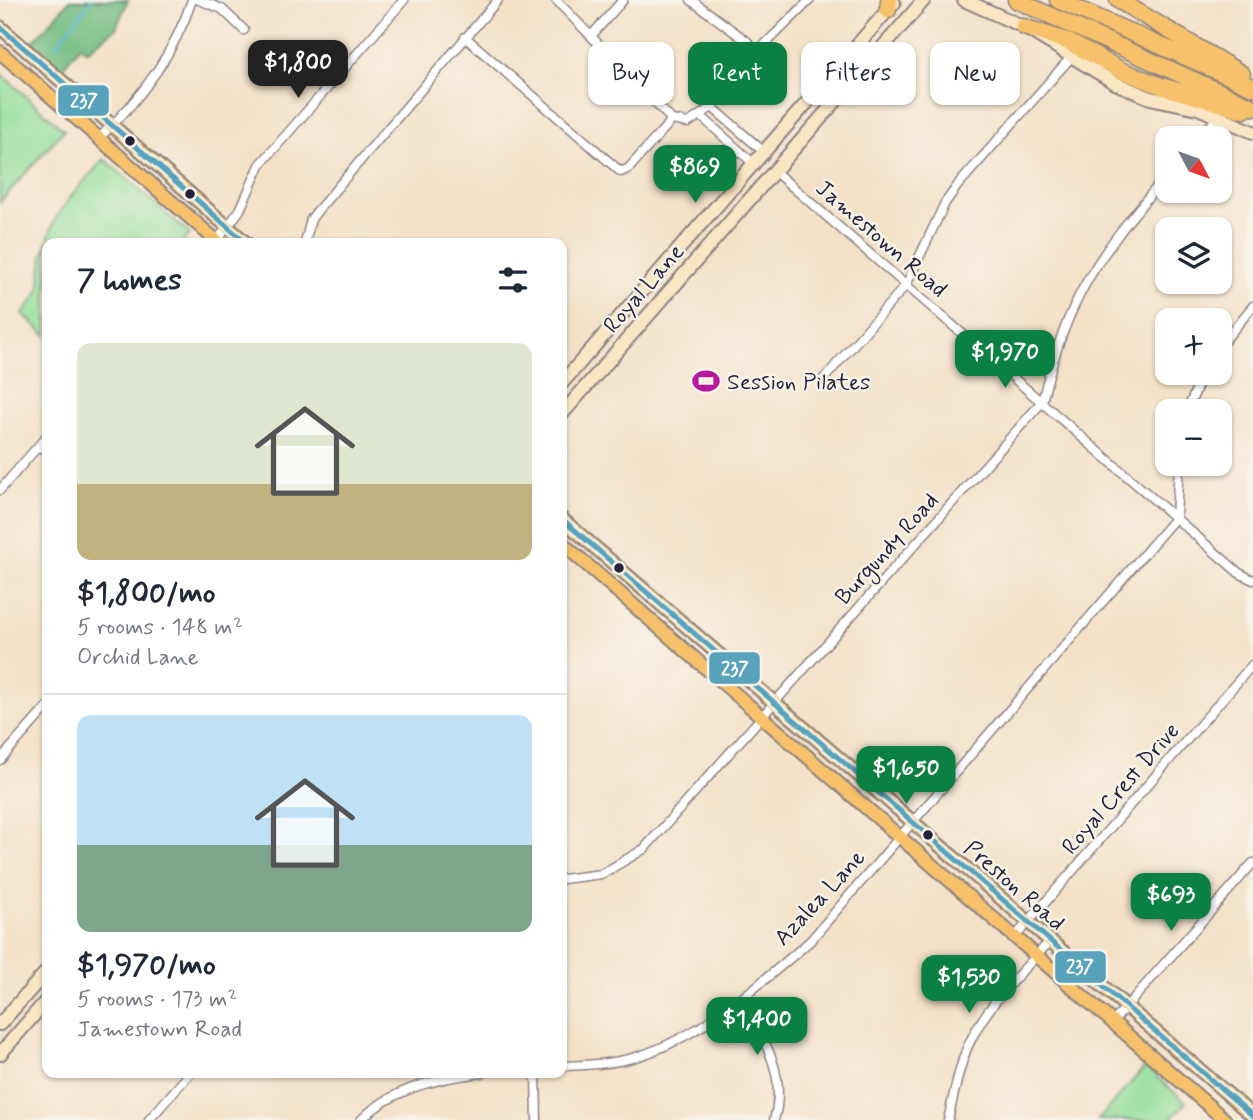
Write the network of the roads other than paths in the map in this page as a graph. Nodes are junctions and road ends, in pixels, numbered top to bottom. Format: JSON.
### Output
{"nodes":[{"id":1,"x":192,"y":0,"type":"edge"},
{"id":2,"x":199,"y":0,"type":"edge"},
{"id":3,"x":404,"y":0,"type":"edge"},
{"id":4,"x":498,"y":0,"type":"edge"},
{"id":5,"x":556,"y":0,"type":"edge"},
{"id":6,"x":623,"y":0,"type":"edge"},
{"id":7,"x":691,"y":0,"type":"edge"},
{"id":8,"x":810,"y":0,"type":"edge"},
{"id":9,"x":923,"y":0,"type":"edge"},
{"id":10,"x":964,"y":0,"type":"edge"},
{"id":11,"x":1016,"y":0,"type":"edge"},
{"id":12,"x":1058,"y":0,"type":"edge"},
{"id":13,"x":1118,"y":0,"type":"edge"},
{"id":14,"x":891,"y":3,"type":"edge"},
{"id":15,"x":0,"y":27,"type":"edge"},
{"id":16,"x":1024,"y":27,"type":"junction"},
{"id":17,"x":244,"y":30,"type":"dead end"},
{"id":18,"x":592,"y":36,"type":"junction"},
{"id":19,"x":465,"y":37,"type":"junction"},
{"id":20,"x":748,"y":42,"type":"edge"},
{"id":21,"x":767,"y":42,"type":"edge"},
{"id":22,"x":0,"y":52,"type":"edge"},
{"id":23,"x":1073,"y":55,"type":"junction"},
{"id":24,"x":1253,"y":81,"type":"edge"},
{"id":25,"x":1253,"y":87,"type":"edge"},
{"id":26,"x":712,"y":107,"type":"joint"},
{"id":27,"x":1253,"y":109,"type":"edge"},
{"id":28,"x":702,"y":117,"type":"junction"},
{"id":29,"x":1218,"y":117,"type":"junction"},
{"id":30,"x":672,"y":120,"type":"junction"},
{"id":31,"x":113,"y":125,"type":"junction"},
{"id":32,"x":1210,"y":126,"type":"edge"},
{"id":33,"x":1253,"y":132,"type":"edge"},
{"id":34,"x":103,"y":142,"type":"junction"},
{"id":35,"x":764,"y":152,"type":"junction"},
{"id":36,"x":754,"y":164,"type":"junction"},
{"id":37,"x":773,"y":170,"type":"junction"},
{"id":38,"x":1155,"y":189,"type":"edge"},
{"id":39,"x":228,"y":227,"type":"junction"},
{"id":40,"x":697,"y":228,"type":"junction"},
{"id":41,"x":211,"y":238,"type":"edge"},
{"id":42,"x":220,"y":238,"type":"edge"},
{"id":43,"x":240,"y":238,"type":"edge"},
{"id":44,"x":306,"y":238,"type":"edge"},
{"id":45,"x":712,"y":240,"type":"junction"},
{"id":46,"x":906,"y":285,"type":"junction"},
{"id":47,"x":1253,"y":306,"type":"edge"},
{"id":48,"x":615,"y":321,"type":"junction"},
{"id":49,"x":1232,"y":331,"type":"edge"},
{"id":50,"x":630,"y":335,"type":"junction"},
{"id":51,"x":584,"y":357,"type":"junction"},
{"id":52,"x":599,"y":371,"type":"junction"},
{"id":53,"x":567,"y":377,"type":"edge"},
{"id":54,"x":821,"y":382,"type":"dead end"},
{"id":55,"x":1042,"y":402,"type":"junction"},
{"id":56,"x":567,"y":408,"type":"edge"},
{"id":57,"x":42,"y":442,"type":"edge"},
{"id":58,"x":39,"y":446,"type":"junction"},
{"id":59,"x":42,"y":449,"type":"edge"},
{"id":60,"x":1178,"y":476,"type":"edge"},
{"id":61,"x":0,"y":490,"type":"edge"},
{"id":62,"x":1176,"y":517,"type":"junction"},
{"id":63,"x":567,"y":523,"type":"edge"},
{"id":64,"x":567,"y":547,"type":"edge"},
{"id":65,"x":1253,"y":580,"type":"edge"},
{"id":66,"x":644,"y":589,"type":"junction"},
{"id":67,"x":634,"y":604,"type":"junction"},
{"id":68,"x":704,"y":641,"type":"junction"},
{"id":69,"x":691,"y":654,"type":"junction"},
{"id":70,"x":1253,"y":664,"type":"edge"},
{"id":71,"x":775,"y":702,"type":"junction"},
{"id":72,"x":42,"y":712,"type":"edge"},
{"id":73,"x":762,"y":716,"type":"junction"},
{"id":74,"x":0,"y":760,"type":"edge"},
{"id":75,"x":910,"y":822,"type":"junction"},
{"id":76,"x":898,"y":836,"type":"junction"},
{"id":77,"x":1253,"y":863,"type":"edge"},
{"id":78,"x":567,"y":878,"type":"edge"},
{"id":79,"x":1028,"y":923,"type":"junction"},
{"id":80,"x":1015,"y":937,"type":"junction"},
{"id":81,"x":1049,"y":942,"type":"junction"},
{"id":82,"x":1037,"y":956,"type":"junction"},
{"id":83,"x":42,"y":977,"type":"edge"},
{"id":84,"x":739,"y":999,"type":"junction"},
{"id":85,"x":42,"y":1006,"type":"edge"},
{"id":86,"x":1125,"y":1008,"type":"junction"},
{"id":87,"x":0,"y":1024,"type":"edge"},
{"id":88,"x":1111,"y":1024,"type":"junction"},
{"id":89,"x":0,"y":1054,"type":"edge"},
{"id":90,"x":567,"y":1066,"type":"edge"},
{"id":91,"x":1199,"y":1072,"type":"junction"},
{"id":92,"x":186,"y":1078,"type":"edge"},
{"id":93,"x":458,"y":1078,"type":"edge"},
{"id":94,"x":536,"y":1078,"type":"edge"},
{"id":95,"x":1186,"y":1087,"type":"junction"},
{"id":96,"x":1253,"y":1115,"type":"edge"},
{"id":97,"x":149,"y":1120,"type":"edge"},
{"id":98,"x":361,"y":1120,"type":"edge"},
{"id":99,"x":537,"y":1120,"type":"edge"},
{"id":100,"x":774,"y":1120,"type":"edge"},
{"id":101,"x":948,"y":1120,"type":"edge"},
{"id":102,"x":1225,"y":1120,"type":"edge"}],
"edges":[{"from":1,"to":31,"type":"street"},
{"from":2,"to":17,"type":"street"},
{"from":3,"to":39,"type":"street"},
{"from":4,"to":19,"type":"street"},
{"from":5,"to":18,"type":"street"},
{"from":6,"to":18,"type":"street"},
{"from":7,"to":20,"type":"street"},
{"from":8,"to":21,"type":"street"},
{"from":9,"to":37,"type":"main road","name":"Royal Lane"},
{"from":10,"to":16,"type":"main road"},
{"from":11,"to":27,"type":"highway"},
{"from":12,"to":25,"type":"highway"},
{"from":13,"to":24,"type":"highway"},
{"from":14,"to":35,"type":"main road","name":"Royal Lane"},
{"from":15,"to":31,"type":"main road"},
{"from":16,"to":23,"type":"main road"},
{"from":16,"to":27,"type":"highway"},
{"from":18,"to":30,"type":"street"},
{"from":19,"to":30,"type":"street"},
{"from":19,"to":44,"type":"street"},
{"from":22,"to":34,"type":"main road"},
{"from":23,"to":29,"type":"main road"},
{"from":23,"to":46,"type":"street"},
{"from":26,"to":28,"type":"street"},
{"from":26,"to":35,"type":"street"},
{"from":28,"to":30,"type":"street"},
{"from":28,"to":36,"type":"street"},
{"from":29,"to":32,"type":"street"},
{"from":29,"to":33,"type":"main road"},
{"from":31,"to":34,"type":"street"},
{"from":31,"to":39,"type":"main road"},
{"from":34,"to":41,"type":"main road"},
{"from":35,"to":36,"type":"main road","name":"Royal Lane"},
{"from":35,"to":37,"type":"main road"},
{"from":36,"to":37,"type":"main road"},
{"from":36,"to":40,"type":"main road","name":"Royal Lane"},
{"from":37,"to":45,"type":"main road","name":"Royal Lane"},
{"from":37,"to":46,"type":"street","name":"Jamestown Road"},
{"from":38,"to":55,"type":"street","name":"Burgundy Road"},
{"from":39,"to":42,"type":"street"},
{"from":39,"to":43,"type":"main road"},
{"from":40,"to":45,"type":"main road"},
{"from":40,"to":48,"type":"main road","name":"Royal Lane"},
{"from":45,"to":50,"type":"main road","name":"Royal Lane"},
{"from":46,"to":54,"type":"street"},
{"from":46,"to":55,"type":"street","name":"Jamestown Road"},
{"from":47,"to":49,"type":"street"},
{"from":48,"to":50,"type":"main road"},
{"from":48,"to":51,"type":"main road","name":"Royal Lane"},
{"from":50,"to":52,"type":"main road","name":"Royal Lane"},
{"from":51,"to":52,"type":"main road"},
{"from":51,"to":53,"type":"main road","name":"Royal Lane"},
{"from":52,"to":56,"type":"main road","name":"Royal Lane"},
{"from":55,"to":62,"type":"street","name":"Jamestown Road"},
{"from":55,"to":71,"type":"street","name":"Burgundy Road"},
{"from":57,"to":58,"type":"street"},
{"from":58,"to":59,"type":"street"},
{"from":58,"to":61,"type":"street"},
{"from":60,"to":62,"type":"street"},
{"from":62,"to":65,"type":"street","name":"Jamestown Road"},
{"from":62,"to":75,"type":"street","name":"Azalea Lane"},
{"from":63,"to":66,"type":"main road","name":"Preston Road"},
{"from":64,"to":67,"type":"main road","name":"Preston Road"},
{"from":66,"to":67,"type":"main road"},
{"from":66,"to":68,"type":"main road","name":"Preston Road"},
{"from":67,"to":69,"type":"main road","name":"Preston Road"},
{"from":68,"to":69,"type":"main road"},
{"from":68,"to":71,"type":"main road","name":"Preston Road"},
{"from":69,"to":73,"type":"main road","name":"Preston Road"},
{"from":70,"to":79,"type":"street","name":"Royal Crest Drive"},
{"from":71,"to":73,"type":"street","name":"Burgundy Road"},
{"from":71,"to":75,"type":"main road","name":"Preston Road"},
{"from":72,"to":74,"type":"street"},
{"from":73,"to":76,"type":"main road","name":"Preston Road"},
{"from":73,"to":78,"type":"street","name":"Burgundy Road"},
{"from":75,"to":76,"type":"street","name":"Azalea Lane"},
{"from":75,"to":79,"type":"main road","name":"Preston Road"},
{"from":76,"to":80,"type":"main road","name":"Preston Road"},
{"from":76,"to":84,"type":"street","name":"Azalea Lane"},
{"from":77,"to":86,"type":"street"},
{"from":79,"to":80,"type":"street","name":"Royal Crest Drive"},
{"from":79,"to":81,"type":"main road","name":"Preston Road"},
{"from":80,"to":82,"type":"main road","name":"Preston Road"},
{"from":81,"to":82,"type":"street"},
{"from":81,"to":86,"type":"main road","name":"Preston Road"},
{"from":82,"to":88,"type":"main road","name":"Preston Road"},
{"from":82,"to":101,"type":"street"},
{"from":83,"to":87,"type":"main road"},
{"from":84,"to":90,"type":"street","name":"Azalea Lane"},
{"from":84,"to":100,"type":"street"},
{"from":85,"to":89,"type":"main road"},
{"from":86,"to":88,"type":"street"},
{"from":86,"to":91,"type":"main road","name":"Preston Road"},
{"from":88,"to":95,"type":"main road","name":"Preston Road"},
{"from":91,"to":95,"type":"main road"},
{"from":91,"to":96,"type":"main road","name":"Preston Road"},
{"from":92,"to":97,"type":"street"},
{"from":93,"to":98,"type":"street"},
{"from":94,"to":99,"type":"street"},
{"from":95,"to":102,"type":"main road","name":"Preston Road"}]}
